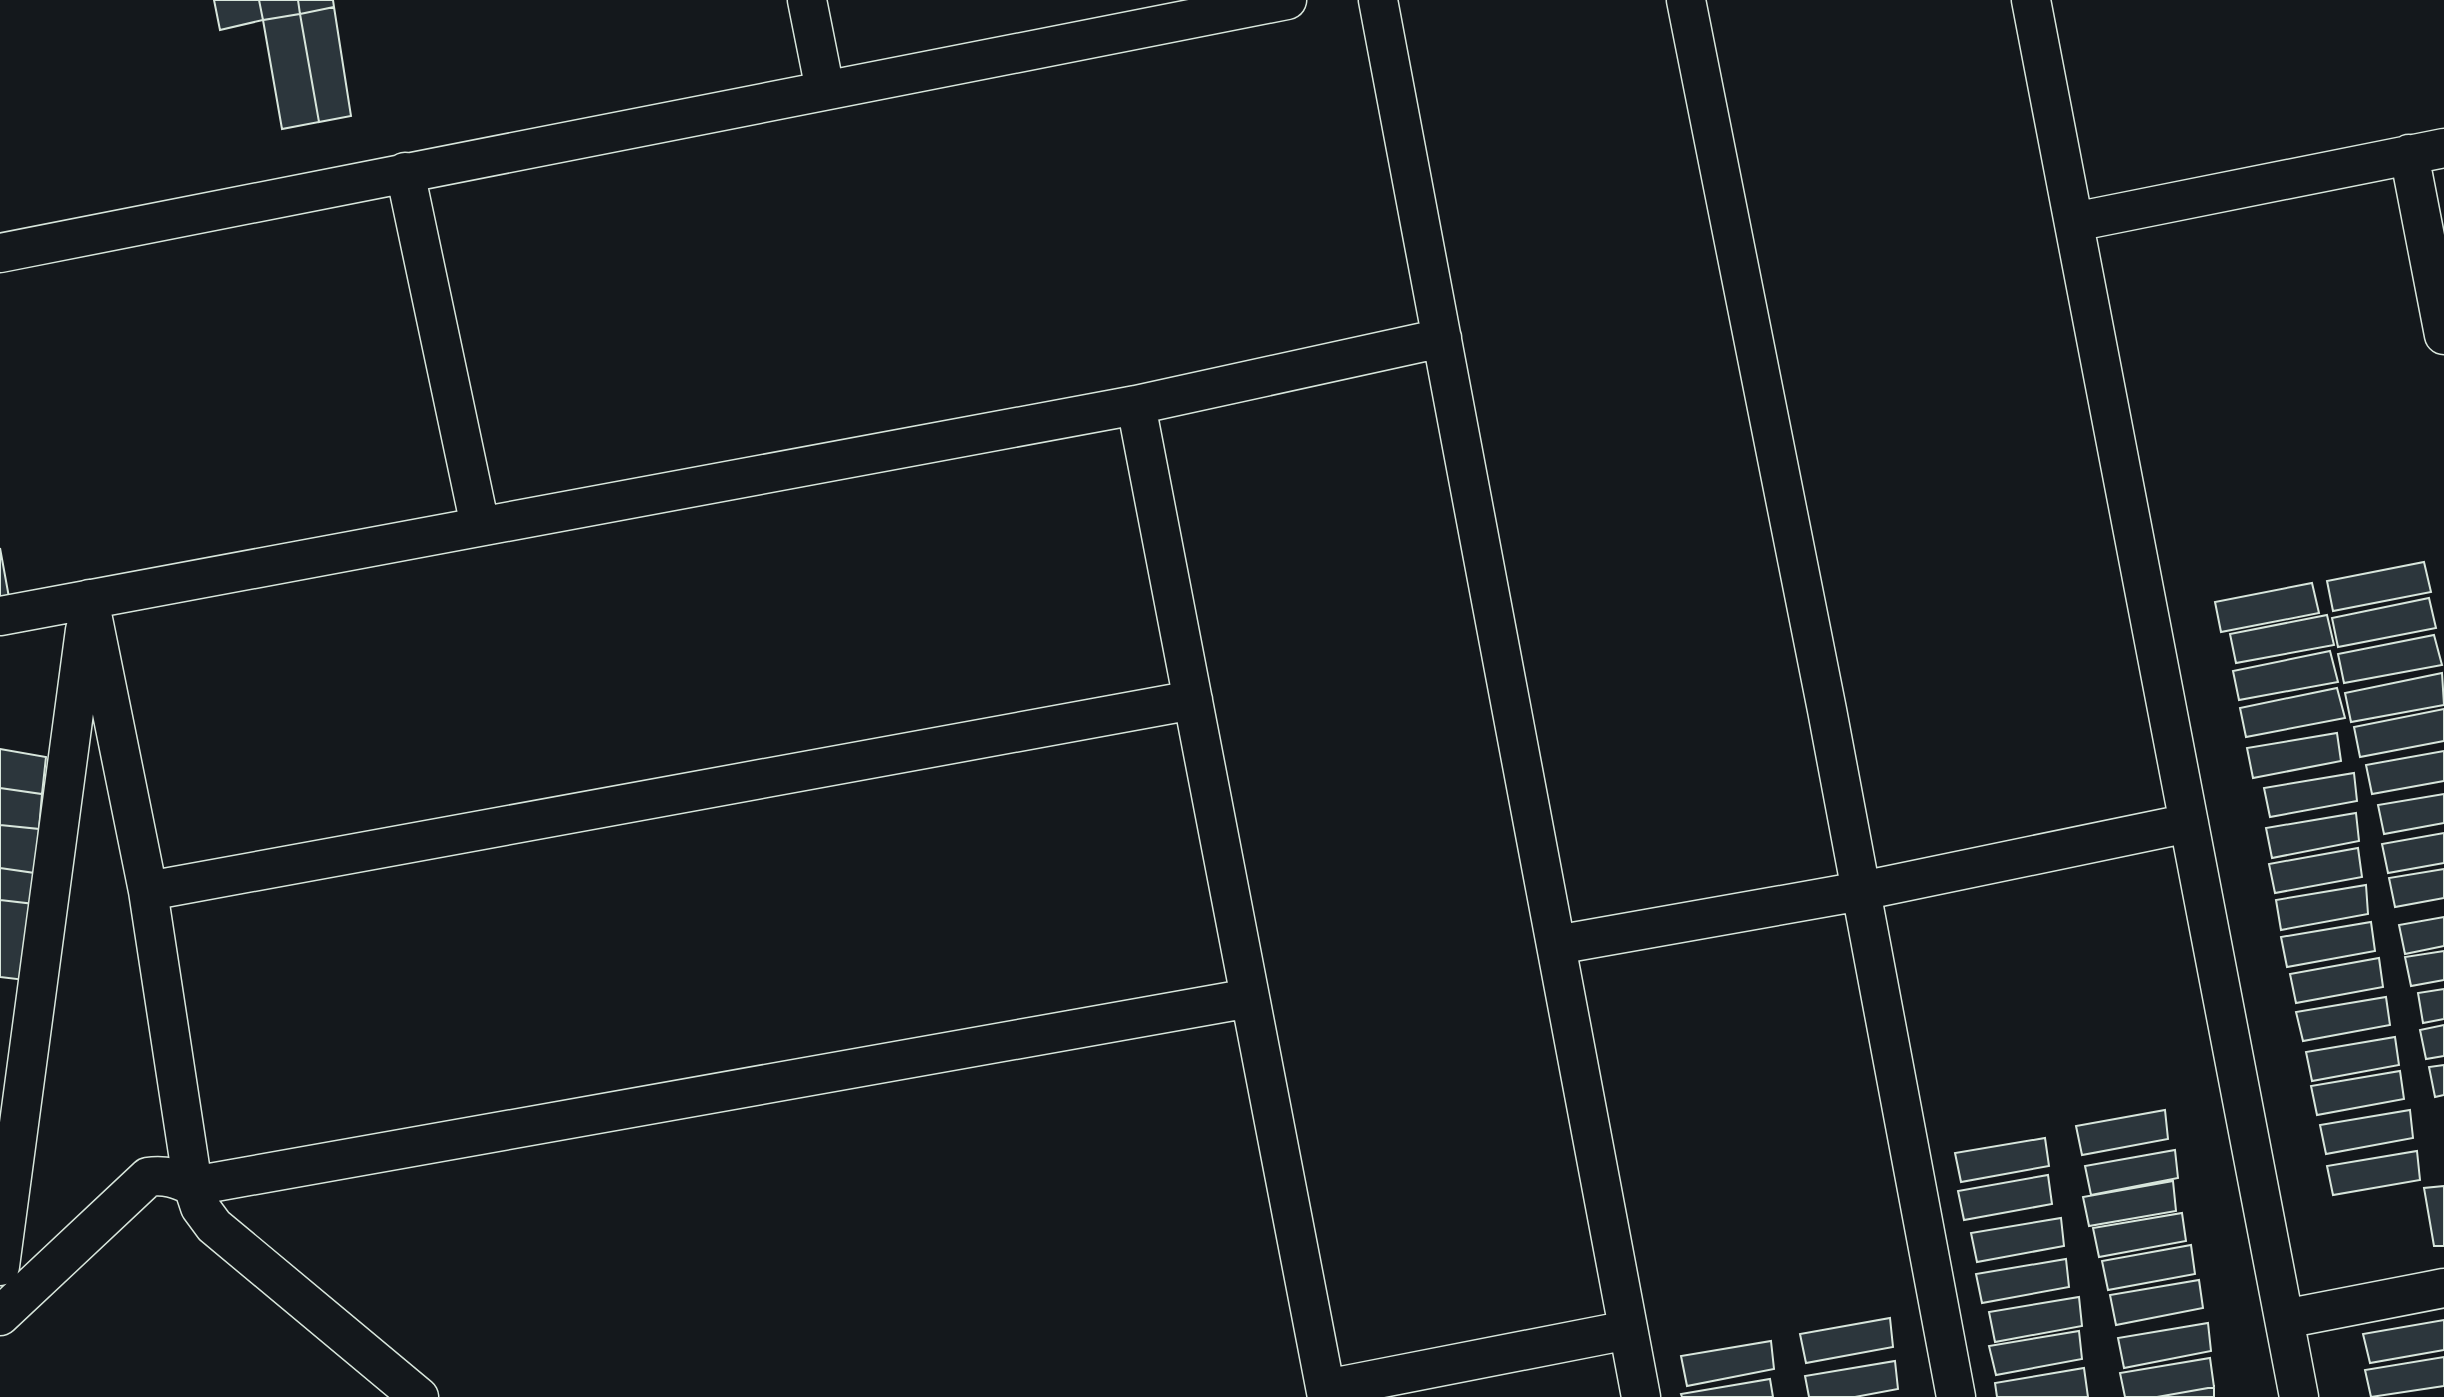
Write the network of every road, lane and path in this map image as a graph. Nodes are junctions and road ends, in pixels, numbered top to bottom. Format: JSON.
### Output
{"nodes":[{"id":1,"x":807,"y":0,"type":"edge"},
{"id":2,"x":1287,"y":0,"type":"edge"},
{"id":3,"x":1378,"y":0,"type":"edge"},
{"id":4,"x":1686,"y":0,"type":"edge"},
{"id":5,"x":2031,"y":0,"type":"edge"},
{"id":6,"x":825,"y":90,"type":"junction"},
{"id":7,"x":2427,"y":151,"type":"edge"},
{"id":8,"x":405,"y":172,"type":"junction"},
{"id":9,"x":2074,"y":222,"type":"junction"},
{"id":10,"x":0,"y":253,"type":"edge"},
{"id":11,"x":2444,"y":335,"type":"edge"},
{"id":12,"x":1442,"y":338,"type":"junction"},
{"id":13,"x":1136,"y":405,"type":"junction"},
{"id":14,"x":480,"y":526,"type":"junction"},
{"id":15,"x":89,"y":599,"type":"junction"},
{"id":16,"x":0,"y":616,"type":"edge"},
{"id":17,"x":1193,"y":701,"type":"junction"},
{"id":18,"x":2189,"y":823,"type":"junction"},
{"id":19,"x":148,"y":891,"type":"junction"},
{"id":20,"x":1861,"y":891,"type":"junction"},
{"id":21,"x":1556,"y":945,"type":"junction"},
{"id":22,"x":1250,"y":998,"type":"junction"},
{"id":23,"x":193,"y":1186,"type":"junction"},
{"id":24,"x":0,"y":1266,"type":"edge"},
{"id":25,"x":2444,"y":1288,"type":"edge"},
{"id":26,"x":0,"y":1316,"type":"edge"},
{"id":27,"x":2284,"y":1319,"type":"junction"},
{"id":28,"x":1628,"y":1329,"type":"junction"},
{"id":29,"x":1327,"y":1393,"type":"edge"},
{"id":30,"x":419,"y":1397,"type":"edge"},
{"id":31,"x":1641,"y":1397,"type":"edge"},
{"id":32,"x":1956,"y":1397,"type":"edge"},
{"id":33,"x":2299,"y":1397,"type":"edge"}],
"edges":[{"from":1,"to":6,"type":"street"},
{"from":2,"to":6,"type":"street"},
{"from":3,"to":12,"type":"street"},
{"from":4,"to":20,"type":"street"},
{"from":5,"to":9,"type":"street"},
{"from":6,"to":8,"type":"street"},
{"from":7,"to":9,"type":"street"},
{"from":7,"to":11,"type":"street"},
{"from":8,"to":10,"type":"street"},
{"from":8,"to":14,"type":"street"},
{"from":9,"to":18,"type":"street"},
{"from":12,"to":13,"type":"street"},
{"from":12,"to":21,"type":"street"},
{"from":13,"to":14,"type":"street"},
{"from":13,"to":17,"type":"street"},
{"from":14,"to":15,"type":"street"},
{"from":15,"to":16,"type":"street"},
{"from":15,"to":19,"type":"street"},
{"from":15,"to":24,"type":"street"},
{"from":17,"to":19,"type":"street"},
{"from":17,"to":22,"type":"street"},
{"from":18,"to":20,"type":"street"},
{"from":18,"to":27,"type":"street"},
{"from":19,"to":23,"type":"street"},
{"from":20,"to":21,"type":"street"},
{"from":20,"to":32,"type":"street"},
{"from":21,"to":28,"type":"street"},
{"from":22,"to":23,"type":"street"},
{"from":22,"to":29,"type":"street"},
{"from":23,"to":26,"type":"street"},
{"from":23,"to":30,"type":"street"},
{"from":25,"to":27,"type":"street"},
{"from":27,"to":33,"type":"street"},
{"from":28,"to":29,"type":"street"},
{"from":28,"to":31,"type":"street"}]}
